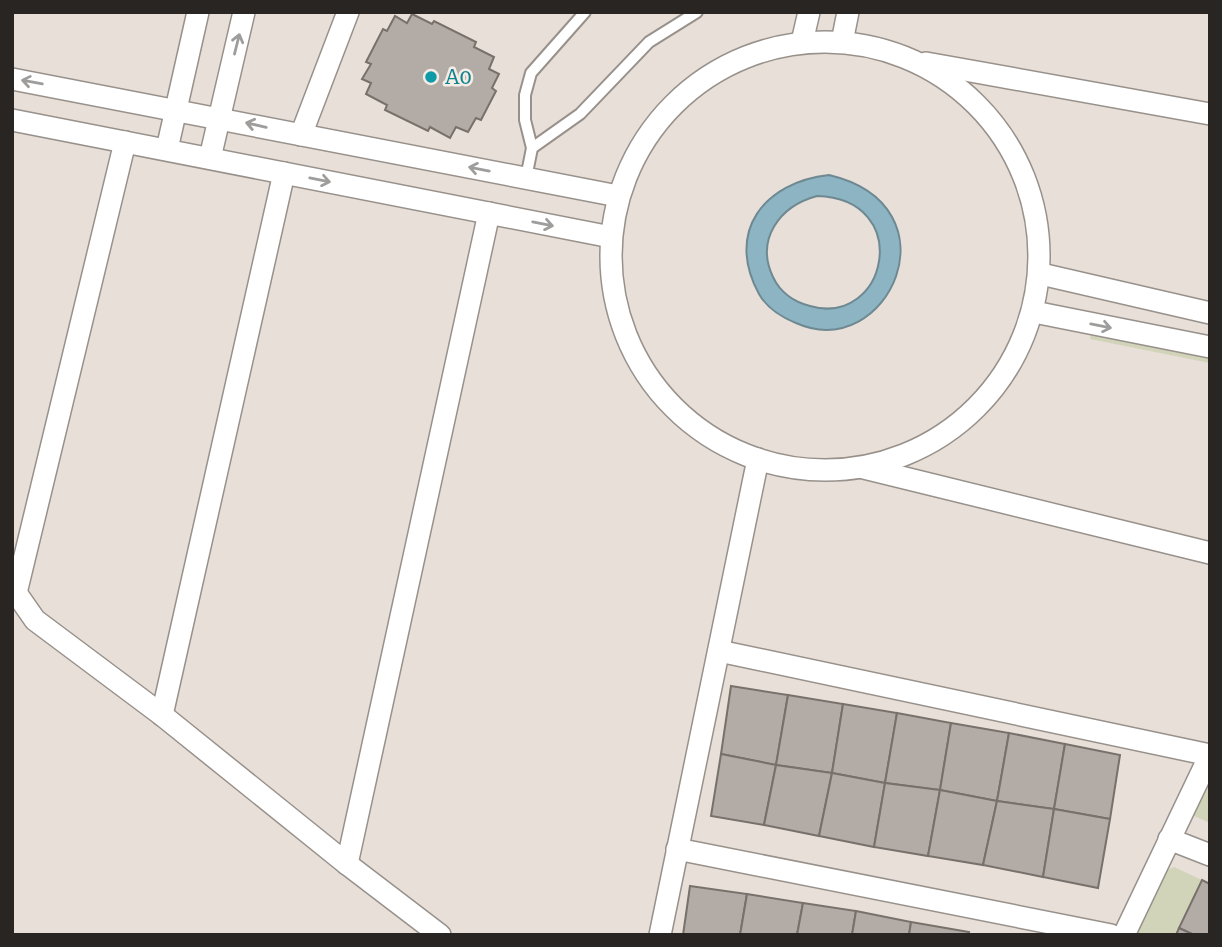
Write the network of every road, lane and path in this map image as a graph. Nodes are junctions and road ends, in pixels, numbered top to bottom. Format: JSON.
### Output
{"nodes":[{"id":1,"x":198,"y":12,"type":"edge"},
{"id":2,"x":244,"y":12,"type":"edge"},
{"id":3,"x":348,"y":12,"type":"edge"},
{"id":4,"x":585,"y":12,"type":"edge"},
{"id":5,"x":697,"y":12,"type":"edge"},
{"id":6,"x":809,"y":12,"type":"edge"},
{"id":7,"x":848,"y":12,"type":"edge"},
{"id":8,"x":842,"y":41,"type":"junction"},
{"id":9,"x":802,"y":42,"type":"junction"},
{"id":10,"x":913,"y":61,"type":"junction"},
{"id":11,"x":12,"y":79,"type":"edge"},
{"id":12,"x":176,"y":109,"type":"junction"},
{"id":13,"x":1210,"y":114,"type":"edge"},
{"id":14,"x":219,"y":117,"type":"junction"},
{"id":15,"x":12,"y":120,"type":"edge"},
{"id":16,"x":301,"y":135,"type":"junction"},
{"id":17,"x":125,"y":142,"type":"junction"},
{"id":18,"x":532,"y":148,"type":"junction"},
{"id":19,"x":167,"y":149,"type":"junction"},
{"id":20,"x":211,"y":158,"type":"junction"},
{"id":21,"x":284,"y":173,"type":"junction"},
{"id":22,"x":526,"y":178,"type":"junction"},
{"id":23,"x":618,"y":196,"type":"junction"},
{"id":24,"x":489,"y":213,"type":"junction"},
{"id":25,"x":611,"y":237,"type":"junction"},
{"id":26,"x":1041,"y":274,"type":"junction"},
{"id":27,"x":1034,"y":312,"type":"junction"},
{"id":28,"x":1210,"y":313,"type":"edge"},
{"id":29,"x":1210,"y":347,"type":"edge"},
{"id":30,"x":758,"y":459,"type":"junction"},
{"id":31,"x":862,"y":467,"type":"junction"},
{"id":32,"x":1210,"y":552,"type":"edge"},
{"id":33,"x":14,"y":590,"type":"edge"},
{"id":34,"x":719,"y":651,"type":"junction"},
{"id":35,"x":162,"y":715,"type":"junction"},
{"id":36,"x":1170,"y":839,"type":"junction"},
{"id":37,"x":677,"y":849,"type":"junction"},
{"id":38,"x":1210,"y":855,"type":"edge"},
{"id":39,"x":347,"y":864,"type":"junction"},
{"id":40,"x":440,"y":935,"type":"edge"},
{"id":41,"x":660,"y":935,"type":"edge"},
{"id":42,"x":1111,"y":935,"type":"edge"},
{"id":43,"x":1124,"y":935,"type":"edge"}],
"edges":[{"from":1,"to":12,"type":"street"},
{"from":14,"to":2,"type":"street","one_way":true},
{"from":3,"to":16,"type":"street"},
{"from":4,"to":18,"type":"lane"},
{"from":5,"to":18,"type":"lane"},
{"from":6,"to":9,"type":"street"},
{"from":7,"to":8,"type":"street"},
{"from":8,"to":9,"type":"street"},
{"from":8,"to":10,"type":"street"},
{"from":9,"to":23,"type":"street"},
{"from":10,"to":13,"type":"street"},
{"from":10,"to":26,"type":"street"},
{"from":12,"to":11,"type":"street","one_way":true},
{"from":12,"to":14,"type":"street"},
{"from":12,"to":19,"type":"street"},
{"from":16,"to":14,"type":"street","one_way":true},
{"from":14,"to":20,"type":"street"},
{"from":15,"to":17,"type":"street"},
{"from":22,"to":16,"type":"street","one_way":true},
{"from":17,"to":19,"type":"street"},
{"from":17,"to":33,"type":"street"},
{"from":18,"to":22,"type":"lane"},
{"from":19,"to":20,"type":"street"},
{"from":20,"to":21,"type":"street"},
{"from":21,"to":24,"type":"street","one_way":true},
{"from":21,"to":35,"type":"street"},
{"from":22,"to":23,"type":"street"},
{"from":23,"to":25,"type":"street"},
{"from":24,"to":25,"type":"street","one_way":true},
{"from":24,"to":39,"type":"street"},
{"from":25,"to":30,"type":"street"},
{"from":26,"to":27,"type":"street"},
{"from":26,"to":28,"type":"street"},
{"from":27,"to":29,"type":"street","one_way":true},
{"from":27,"to":31,"type":"street"},
{"from":30,"to":31,"type":"street"},
{"from":30,"to":34,"type":"street"},
{"from":31,"to":32,"type":"street"},
{"from":33,"to":35,"type":"street"},
{"from":34,"to":36,"type":"street"},
{"from":34,"to":37,"type":"street"},
{"from":35,"to":39,"type":"street"},
{"from":36,"to":38,"type":"street"},
{"from":36,"to":43,"type":"street"},
{"from":37,"to":41,"type":"street"},
{"from":37,"to":42,"type":"street"},
{"from":39,"to":40,"type":"street"}]}
